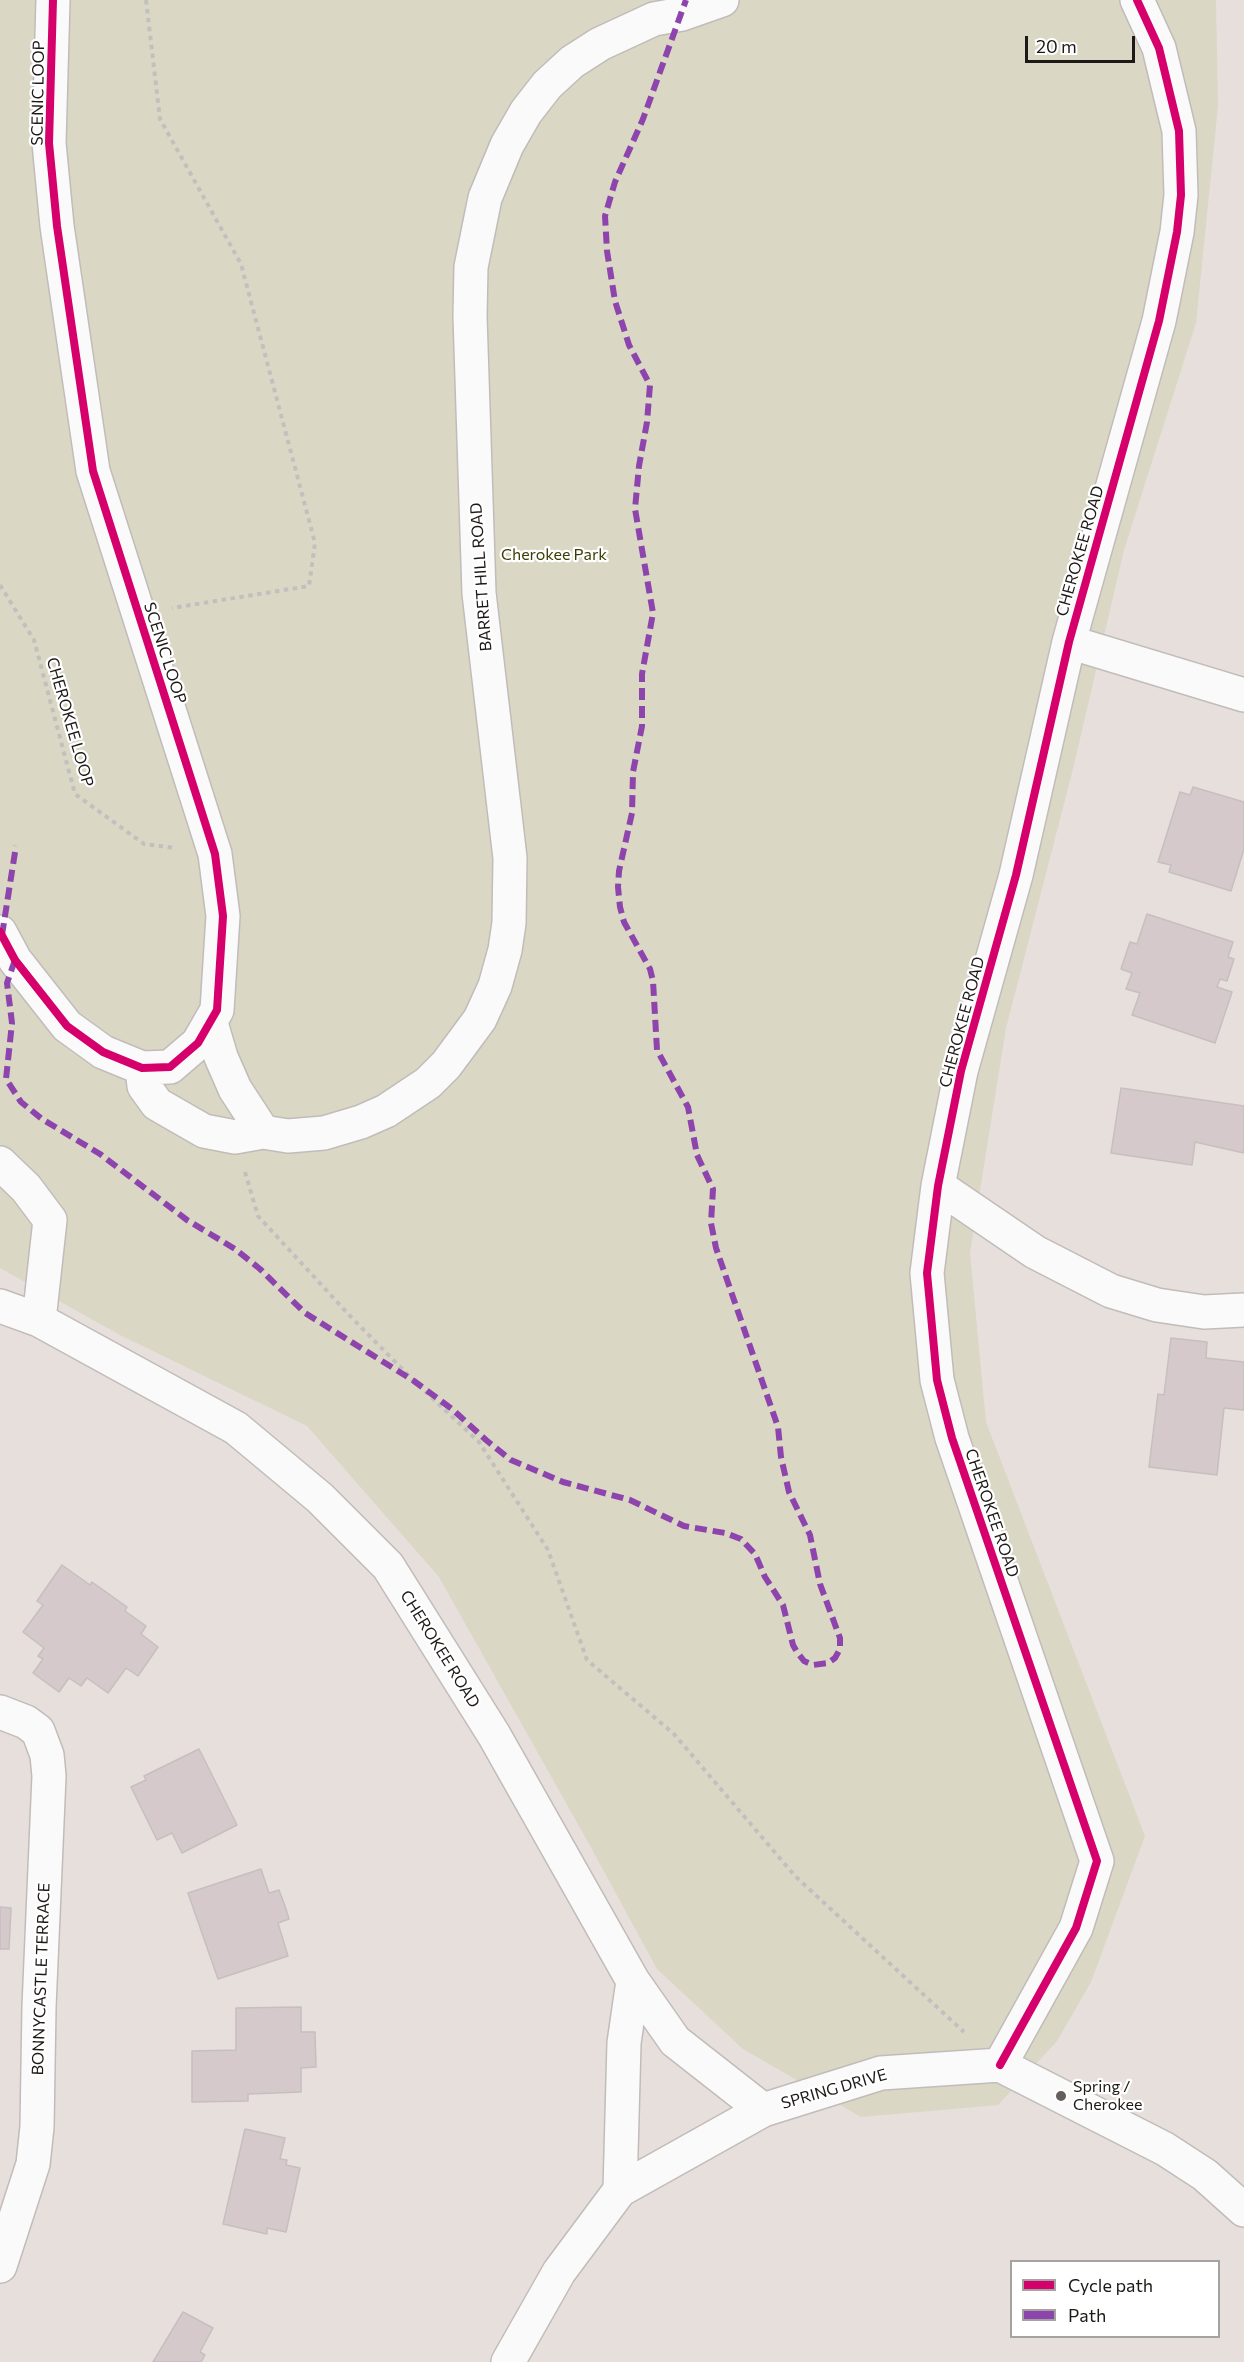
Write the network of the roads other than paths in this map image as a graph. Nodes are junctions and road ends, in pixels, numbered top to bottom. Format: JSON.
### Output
{"nodes":[{"id":1,"x":52,"y":0,"type":"edge"},
{"id":2,"x":722,"y":0,"type":"edge"},
{"id":3,"x":1137,"y":0,"type":"edge"},
{"id":4,"x":1069,"y":642,"type":"junction"},
{"id":5,"x":1244,"y":694,"type":"edge"},
{"id":6,"x":3,"y":943,"type":"edge"},
{"id":7,"x":211,"y":1023,"type":"junction"},
{"id":8,"x":142,"y":1068,"type":"junction"},
{"id":9,"x":249,"y":1135,"type":"junction"},
{"id":10,"x":0,"y":1163,"type":"edge"},
{"id":11,"x":938,"y":1186,"type":"junction"},
{"id":12,"x":0,"y":1306,"type":"edge"},
{"id":13,"x":1244,"y":1310,"type":"edge"},
{"id":14,"x":39,"y":1320,"type":"junction"},
{"id":15,"x":0,"y":1712,"type":"edge"},
{"id":16,"x":633,"y":1981,"type":"junction"},
{"id":17,"x":1000,"y":2065,"type":"junction"},
{"id":18,"x":763,"y":2110,"type":"junction"},
{"id":19,"x":620,"y":2190,"type":"junction"},
{"id":20,"x":1244,"y":2210,"type":"edge"},
{"id":21,"x":0,"y":2266,"type":"edge"},
{"id":22,"x":508,"y":2362,"type":"edge"}],
"edges":[{"from":1,"to":7,"type":"street","name":"SCENIC LOOP"},
{"from":2,"to":9,"type":"street","name":"BARRET HILL ROAD"},
{"from":3,"to":4,"type":"street","name":"CHEROKEE ROAD"},
{"from":4,"to":5,"type":"street"},
{"from":4,"to":11,"type":"street","name":"CHEROKEE ROAD"},
{"from":6,"to":8,"type":"street","name":"SCENIC LOOP"},
{"from":7,"to":8,"type":"street","name":"SCENIC LOOP"},
{"from":7,"to":9,"type":"street"},
{"from":8,"to":9,"type":"street","name":"BARRET HILL ROAD"},
{"from":10,"to":14,"type":"street"},
{"from":11,"to":13,"type":"street"},
{"from":11,"to":17,"type":"street","name":"CHEROKEE ROAD"},
{"from":12,"to":14,"type":"street","name":"CHEROKEE ROAD"},
{"from":14,"to":16,"type":"street","name":"CHEROKEE ROAD"},
{"from":15,"to":21,"type":"street","name":"BONNYCASTLE TERRACE"},
{"from":16,"to":18,"type":"street","name":"CHEROKEE ROAD"},
{"from":16,"to":19,"type":"street"},
{"from":17,"to":18,"type":"street","name":"SPRING DRIVE"},
{"from":17,"to":20,"type":"street"},
{"from":18,"to":19,"type":"street","name":"SPRING DRIVE"},
{"from":19,"to":22,"type":"street","name":"SPRING DRIVE"}]}
